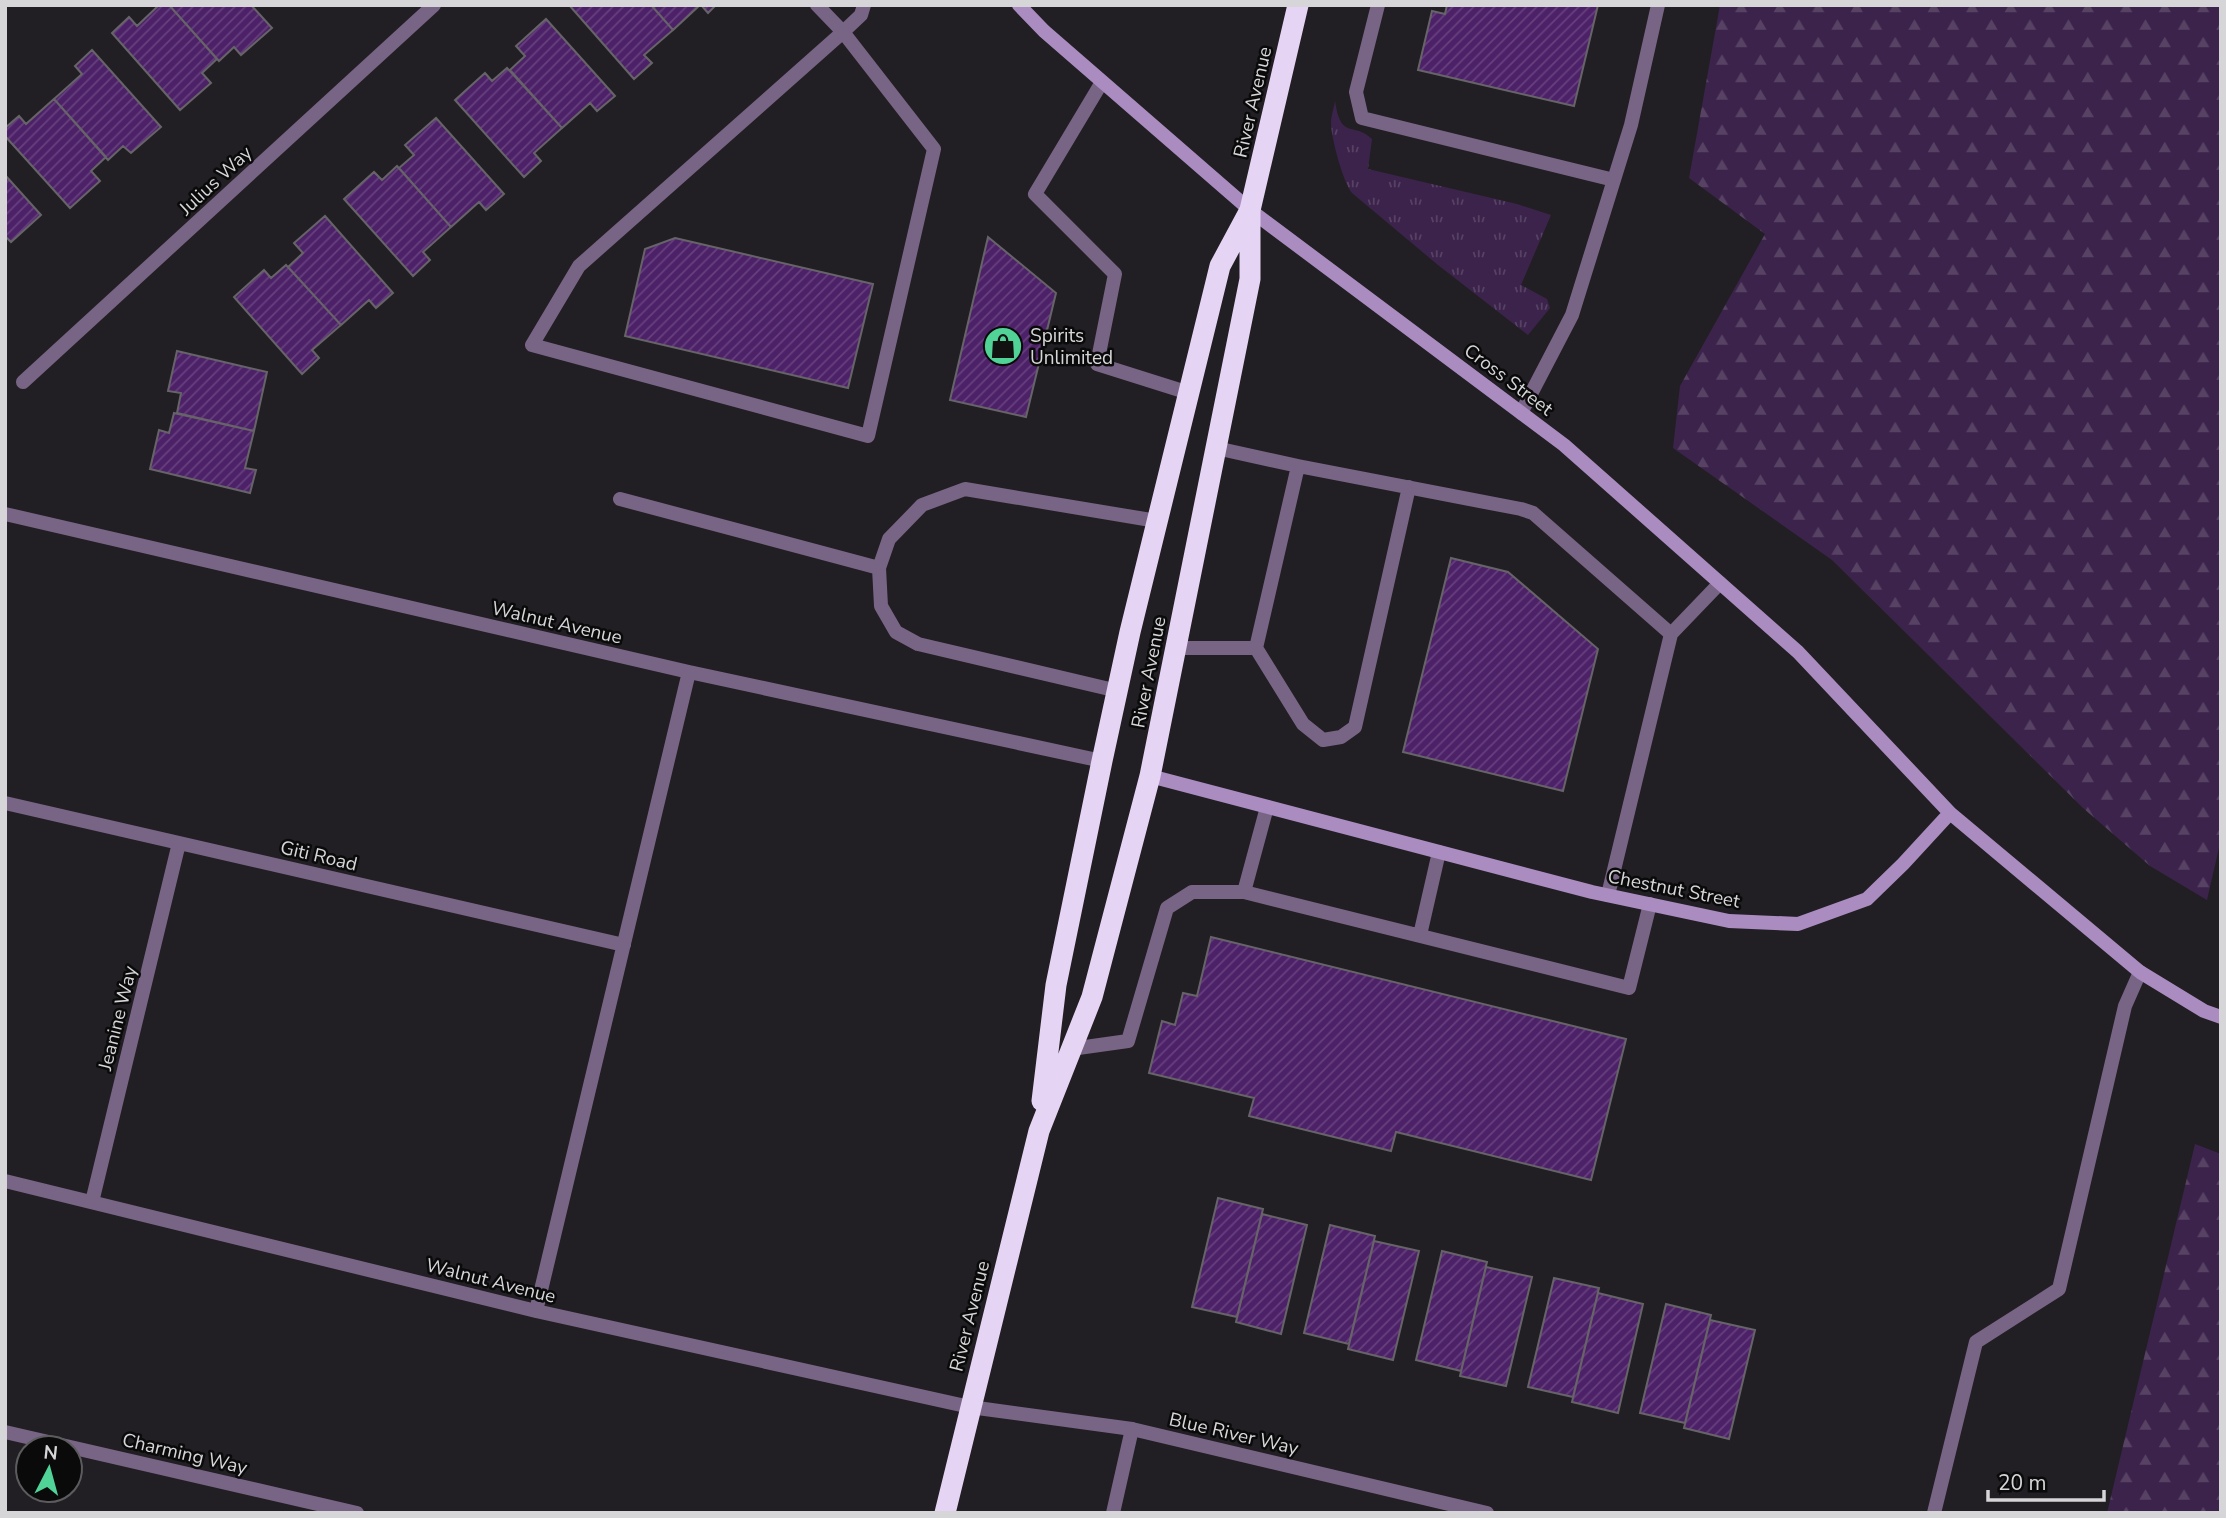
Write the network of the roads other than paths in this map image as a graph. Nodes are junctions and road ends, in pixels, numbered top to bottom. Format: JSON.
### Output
{"nodes":[{"id":1,"x":434,"y":5,"type":"edge"},
{"id":2,"x":817,"y":5,"type":"edge"},
{"id":3,"x":864,"y":5,"type":"edge"},
{"id":4,"x":1019,"y":5,"type":"edge"},
{"id":5,"x":1298,"y":5,"type":"edge"},
{"id":6,"x":1378,"y":5,"type":"edge"},
{"id":7,"x":1658,"y":5,"type":"edge"},
{"id":8,"x":843,"y":32,"type":"junction"},
{"id":9,"x":1102,"y":82,"type":"junction"},
{"id":10,"x":1614,"y":180,"type":"junction"},
{"id":11,"x":1250,"y":210,"type":"junction"},
{"id":12,"x":23,"y":382,"type":"dead end"},
{"id":13,"x":1189,"y":393,"type":"junction"},
{"id":14,"x":1521,"y":413,"type":"junction"},
{"id":15,"x":1216,"y":448,"type":"junction"},
{"id":16,"x":1298,"y":466,"type":"junction"},
{"id":17,"x":1409,"y":487,"type":"junction"},
{"id":18,"x":620,"y":499,"type":"dead end"},
{"id":19,"x":5,"y":514,"type":"edge"},
{"id":20,"x":1157,"y":521,"type":"junction"},
{"id":21,"x":878,"y":568,"type":"junction"},
{"id":22,"x":1720,"y":583,"type":"junction"},
{"id":23,"x":1671,"y":634,"type":"junction"},
{"id":24,"x":1176,"y":648,"type":"junction"},
{"id":25,"x":1256,"y":648,"type":"junction"},
{"id":26,"x":690,"y":672,"type":"junction"},
{"id":27,"x":1118,"y":691,"type":"junction"},
{"id":28,"x":1102,"y":761,"type":"junction"},
{"id":29,"x":1150,"y":776,"type":"junction"},
{"id":30,"x":5,"y":803,"type":"edge"},
{"id":31,"x":1267,"y":807,"type":"junction"},
{"id":32,"x":1950,"y":813,"type":"junction"},
{"id":33,"x":179,"y":843,"type":"junction"},
{"id":34,"x":1439,"y":852,"type":"junction"},
{"id":35,"x":1244,"y":892,"type":"junction"},
{"id":36,"x":1608,"y":895,"type":"junction"},
{"id":37,"x":1650,"y":904,"type":"junction"},
{"id":38,"x":1420,"y":935,"type":"junction"},
{"id":39,"x":624,"y":945,"type":"junction"},
{"id":40,"x":2140,"y":972,"type":"junction"},
{"id":41,"x":2221,"y":1017,"type":"edge"},
{"id":42,"x":1071,"y":1049,"type":"junction"},
{"id":43,"x":1039,"y":1131,"type":"junction"},
{"id":44,"x":5,"y":1181,"type":"edge"},
{"id":45,"x":92,"y":1202,"type":"junction"},
{"id":46,"x":536,"y":1311,"type":"junction"},
{"id":47,"x":970,"y":1407,"type":"junction"},
{"id":48,"x":1132,"y":1429,"type":"junction"},
{"id":49,"x":5,"y":1432,"type":"edge"},
{"id":50,"x":357,"y":1513,"type":"edge"},
{"id":51,"x":944,"y":1513,"type":"edge"},
{"id":52,"x":1113,"y":1513,"type":"edge"},
{"id":53,"x":1487,"y":1513,"type":"edge"},
{"id":54,"x":1934,"y":1513,"type":"edge"}],
"edges":[{"from":1,"to":12,"type":"street","name":"Julius Way"},
{"from":2,"to":8,"type":"street"},
{"from":3,"to":8,"type":"street"},
{"from":4,"to":9,"type":"street","name":"Cross Street"},
{"from":5,"to":11,"type":"highway","name":"River Avenue"},
{"from":6,"to":10,"type":"street"},
{"from":7,"to":10,"type":"street"},
{"from":8,"to":8,"type":"street"},
{"from":9,"to":11,"type":"street","name":"Cross Street"},
{"from":9,"to":13,"type":"street"},
{"from":10,"to":14,"type":"street"},
{"from":11,"to":13,"type":"highway","name":"River Avenue"},
{"from":11,"to":14,"type":"street","name":"Cross Street"},
{"from":11,"to":15,"type":"highway","name":"River Avenue"},
{"from":13,"to":20,"type":"highway","name":"River Avenue"},
{"from":14,"to":22,"type":"street","name":"Cross Street"},
{"from":15,"to":16,"type":"street"},
{"from":15,"to":24,"type":"highway","name":"River Avenue"},
{"from":16,"to":17,"type":"street"},
{"from":16,"to":25,"type":"street"},
{"from":17,"to":23,"type":"street"},
{"from":17,"to":25,"type":"street"},
{"from":18,"to":21,"type":"street"},
{"from":19,"to":26,"type":"street","name":"Walnut Avenue"},
{"from":20,"to":21,"type":"street"},
{"from":20,"to":27,"type":"highway","name":"River Avenue"},
{"from":21,"to":27,"type":"street"},
{"from":22,"to":23,"type":"street"},
{"from":22,"to":32,"type":"street","name":"Cross Street"},
{"from":23,"to":36,"type":"street"},
{"from":24,"to":25,"type":"street"},
{"from":24,"to":29,"type":"highway","name":"River Avenue"},
{"from":26,"to":28,"type":"street","name":"Walnut Avenue"},
{"from":26,"to":39,"type":"street"},
{"from":27,"to":28,"type":"highway","name":"River Avenue"},
{"from":28,"to":43,"type":"highway","name":"River Avenue"},
{"from":29,"to":31,"type":"street","name":"Chestnut Street"},
{"from":29,"to":42,"type":"highway","name":"River Avenue"},
{"from":30,"to":33,"type":"street","name":"Giti Road"},
{"from":31,"to":34,"type":"street","name":"Chestnut Street"},
{"from":31,"to":35,"type":"street"},
{"from":32,"to":37,"type":"street","name":"Chestnut Street"},
{"from":32,"to":40,"type":"street"},
{"from":33,"to":39,"type":"street","name":"Giti Road"},
{"from":33,"to":45,"type":"street","name":"Jeanine Way"},
{"from":34,"to":36,"type":"street","name":"Chestnut Street"},
{"from":34,"to":38,"type":"street"},
{"from":35,"to":38,"type":"street"},
{"from":35,"to":42,"type":"street"},
{"from":36,"to":37,"type":"street","name":"Chestnut Street"},
{"from":37,"to":38,"type":"street"},
{"from":39,"to":46,"type":"street"},
{"from":40,"to":41,"type":"street"},
{"from":40,"to":54,"type":"street"},
{"from":42,"to":43,"type":"highway","name":"River Avenue"},
{"from":43,"to":47,"type":"highway","name":"River Avenue"},
{"from":44,"to":45,"type":"street","name":"Walnut Avenue"},
{"from":45,"to":46,"type":"street","name":"Walnut Avenue"},
{"from":46,"to":47,"type":"street","name":"Walnut Avenue"},
{"from":47,"to":48,"type":"street","name":"Blue River Way"},
{"from":47,"to":51,"type":"highway","name":"River Avenue"},
{"from":48,"to":52,"type":"street"},
{"from":48,"to":53,"type":"street","name":"Blue River Way"},
{"from":49,"to":50,"type":"street","name":"Charming Way"}]}
